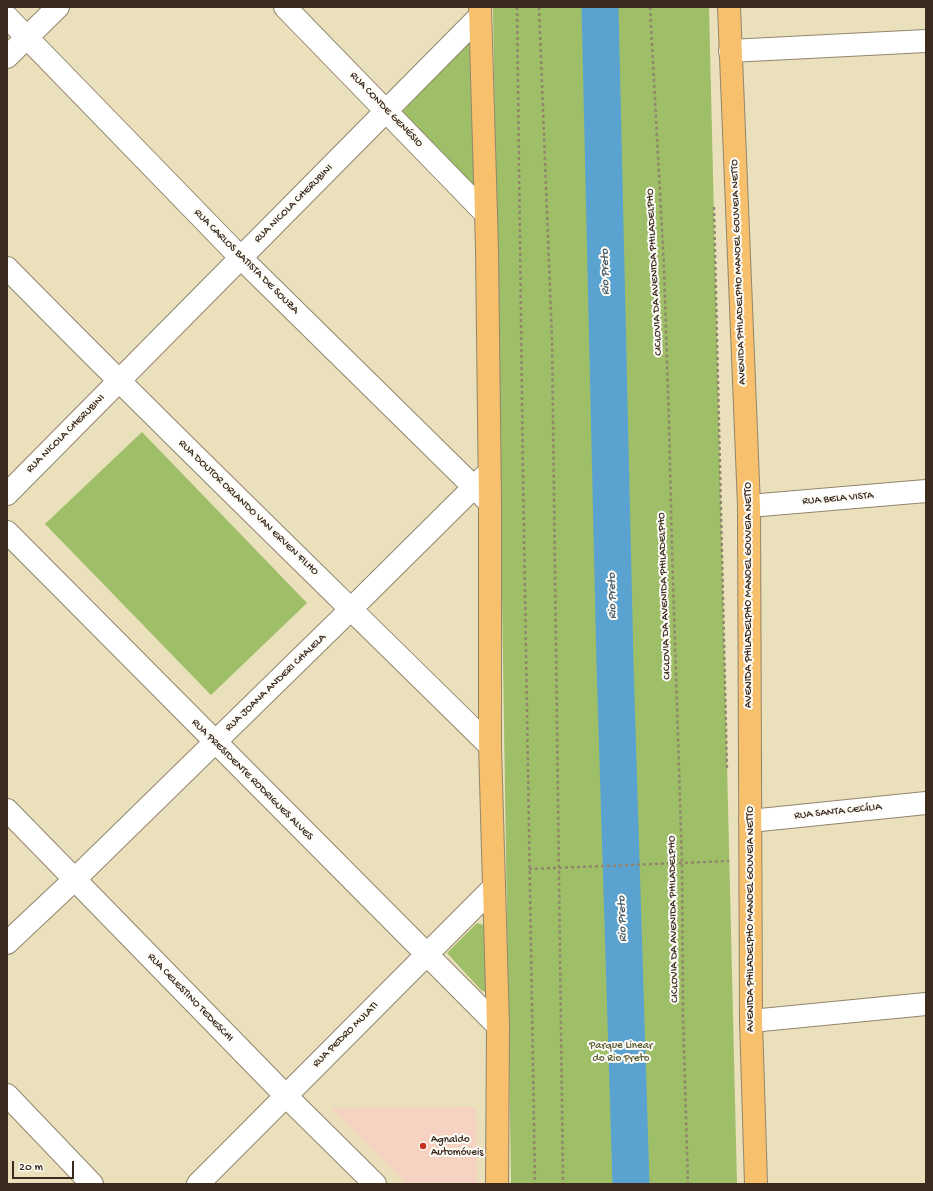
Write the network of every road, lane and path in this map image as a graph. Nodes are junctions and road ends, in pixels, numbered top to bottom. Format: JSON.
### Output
{"nodes":[{"id":1,"x":58,"y":7,"type":"edge"},
{"id":2,"x":285,"y":7,"type":"edge"},
{"id":3,"x":517,"y":7,"type":"edge"},
{"id":4,"x":539,"y":7,"type":"edge"},
{"id":5,"x":650,"y":7,"type":"edge"},
{"id":6,"x":729,"y":7,"type":"edge"},
{"id":7,"x":480,"y":12,"type":"edge"},
{"id":8,"x":7,"y":17,"type":"edge"},
{"id":9,"x":27,"y":38,"type":"junction"},
{"id":10,"x":926,"y":41,"type":"edge"},
{"id":11,"x":730,"y":51,"type":"junction"},
{"id":12,"x":7,"y":57,"type":"edge"},
{"id":13,"x":386,"y":111,"type":"junction"},
{"id":14,"x":714,"y":206,"type":"dead end"},
{"id":15,"x":486,"y":214,"type":"junction"},
{"id":16,"x":241,"y":258,"type":"junction"},
{"id":17,"x":7,"y":268,"type":"edge"},
{"id":18,"x":118,"y":382,"type":"junction"},
{"id":19,"x":490,"y":471,"type":"junction"},
{"id":20,"x":474,"y":487,"type":"junction"},
{"id":21,"x":926,"y":491,"type":"edge"},
{"id":22,"x":7,"y":494,"type":"edge"},
{"id":23,"x":490,"y":503,"type":"junction"},
{"id":24,"x":749,"y":506,"type":"junction"},
{"id":25,"x":7,"y":532,"type":"edge"},
{"id":26,"x":351,"y":609,"type":"junction"},
{"id":27,"x":215,"y":743,"type":"junction"},
{"id":28,"x":490,"y":746,"type":"junction"},
{"id":29,"x":727,"y":773,"type":"dead end"},
{"id":30,"x":926,"y":803,"type":"edge"},
{"id":31,"x":7,"y":810,"type":"edge"},
{"id":32,"x":750,"y":821,"type":"junction"},
{"id":33,"x":682,"y":863,"type":"junction"},
{"id":34,"x":530,"y":868,"type":"junction"},
{"id":35,"x":560,"y":868,"type":"junction"},
{"id":36,"x":729,"y":868,"type":"dead end"},
{"id":37,"x":75,"y":879,"type":"junction"},
{"id":38,"x":494,"y":887,"type":"junction"},
{"id":39,"x":7,"y":943,"type":"edge"},
{"id":40,"x":427,"y":955,"type":"junction"},
{"id":41,"x":926,"y":1004,"type":"edge"},
{"id":42,"x":751,"y":1021,"type":"junction"},
{"id":43,"x":498,"y":1026,"type":"junction"},
{"id":44,"x":7,"y":1095,"type":"edge"},
{"id":45,"x":286,"y":1096,"type":"junction"},
{"id":46,"x":92,"y":1184,"type":"edge"},
{"id":47,"x":198,"y":1184,"type":"edge"},
{"id":48,"x":374,"y":1184,"type":"edge"},
{"id":49,"x":497,"y":1184,"type":"edge"},
{"id":50,"x":535,"y":1184,"type":"edge"},
{"id":51,"x":563,"y":1184,"type":"edge"},
{"id":52,"x":688,"y":1184,"type":"edge"},
{"id":53,"x":756,"y":1184,"type":"edge"}],
"edges":[{"from":1,"to":9,"type":"street"},
{"from":2,"to":13,"type":"street","name":"RUA CONDE GENÉSIO"},
{"from":3,"to":34,"type":"path"},
{"from":4,"to":35,"type":"path"},
{"from":5,"to":33,"type":"path","name":"CICLOVIA DA AVENIDA PHILADELPHO"},
{"from":6,"to":11,"type":"main road","name":"AVENIDA PHILADELPHO MANOEL GOUVEIA NETTO"},
{"from":7,"to":13,"type":"street","name":"RUA NICOLA CHERUBINI"},
{"from":7,"to":15,"type":"main road"},
{"from":8,"to":9,"type":"street","name":"RUA CARLOS BATISTA DE SOUZA"},
{"from":9,"to":12,"type":"street"},
{"from":9,"to":16,"type":"street","name":"RUA CARLOS BATISTA DE SOUZA"},
{"from":10,"to":11,"type":"street"},
{"from":11,"to":24,"type":"main road","name":"AVENIDA PHILADELPHO MANOEL GOUVEIA NETTO"},
{"from":13,"to":15,"type":"street","name":"RUA CONDE GENÉSIO"},
{"from":13,"to":16,"type":"street","name":"RUA NICOLA CHERUBINI"},
{"from":14,"to":29,"type":"path"},
{"from":15,"to":19,"type":"main road"},
{"from":16,"to":18,"type":"street","name":"RUA NICOLA CHERUBINI"},
{"from":16,"to":20,"type":"street","name":"RUA CARLOS BATISTA DE SOUZA"},
{"from":17,"to":18,"type":"street","name":"RUA DOUTOR ORLANDO VAN ERVEN FILHO"},
{"from":18,"to":22,"type":"street","name":"RUA NICOLA CHERUBINI"},
{"from":18,"to":26,"type":"street","name":"RUA DOUTOR ORLANDO VAN ERVEN FILHO"},
{"from":19,"to":20,"type":"street","name":"RUA JOANA ANDERI CHALELA"},
{"from":19,"to":23,"type":"main road"},
{"from":20,"to":23,"type":"street","name":"RUA CARLOS BATISTA DE SOUZA"},
{"from":20,"to":26,"type":"street","name":"RUA JOANA ANDERI CHALELA"},
{"from":21,"to":24,"type":"street","name":"RUA BELA VISTA"},
{"from":23,"to":28,"type":"main road"},
{"from":24,"to":32,"type":"main road","name":"AVENIDA PHILADELPHO MANOEL GOUVEIA NETTO"},
{"from":25,"to":27,"type":"street","name":"RUA PRESIDENTE RODRIGUES ALVES"},
{"from":26,"to":27,"type":"street","name":"RUA JOANA ANDERI CHALELA"},
{"from":26,"to":28,"type":"street","name":"RUA DOUTOR ORLANDO VAN ERVEN FILHO"},
{"from":27,"to":37,"type":"street","name":"RUA JOANA ANDERI CHALELA"},
{"from":27,"to":40,"type":"street","name":"RUA PRESIDENTE RODRIGUES ALVES"},
{"from":28,"to":38,"type":"main road"},
{"from":30,"to":32,"type":"street","name":"RUA SANTA CECÍLIA"},
{"from":31,"to":37,"type":"street","name":"RUA CELESTINO TEDESCHI"},
{"from":32,"to":42,"type":"main road","name":"AVENIDA PHILADELPHO MANOEL GOUVEIA NETTO"},
{"from":33,"to":35,"type":"path"},
{"from":33,"to":36,"type":"path"},
{"from":33,"to":52,"type":"path","name":"CICLOVIA DA AVENIDA PHILADELPHO"},
{"from":34,"to":35,"type":"path"},
{"from":34,"to":50,"type":"path"},
{"from":35,"to":51,"type":"path"},
{"from":37,"to":39,"type":"street","name":"RUA JOANA ANDERI CHALELA"},
{"from":37,"to":45,"type":"street","name":"RUA CELESTINO TEDESCHI"},
{"from":38,"to":40,"type":"street","name":"RUA PEDRO MULATI"},
{"from":38,"to":43,"type":"main road"},
{"from":40,"to":43,"type":"street","name":"RUA PRESIDENTE RODRIGUES ALVES"},
{"from":40,"to":45,"type":"street","name":"RUA PEDRO MULATI"},
{"from":41,"to":42,"type":"street"},
{"from":42,"to":53,"type":"main road","name":"AVENIDA PHILADELPHO MANOEL GOUVEIA NETTO"},
{"from":43,"to":49,"type":"main road"},
{"from":44,"to":46,"type":"street"},
{"from":45,"to":47,"type":"street","name":"RUA PEDRO MULATI"},
{"from":45,"to":48,"type":"street","name":"RUA CELESTINO TEDESCHI"}]}
